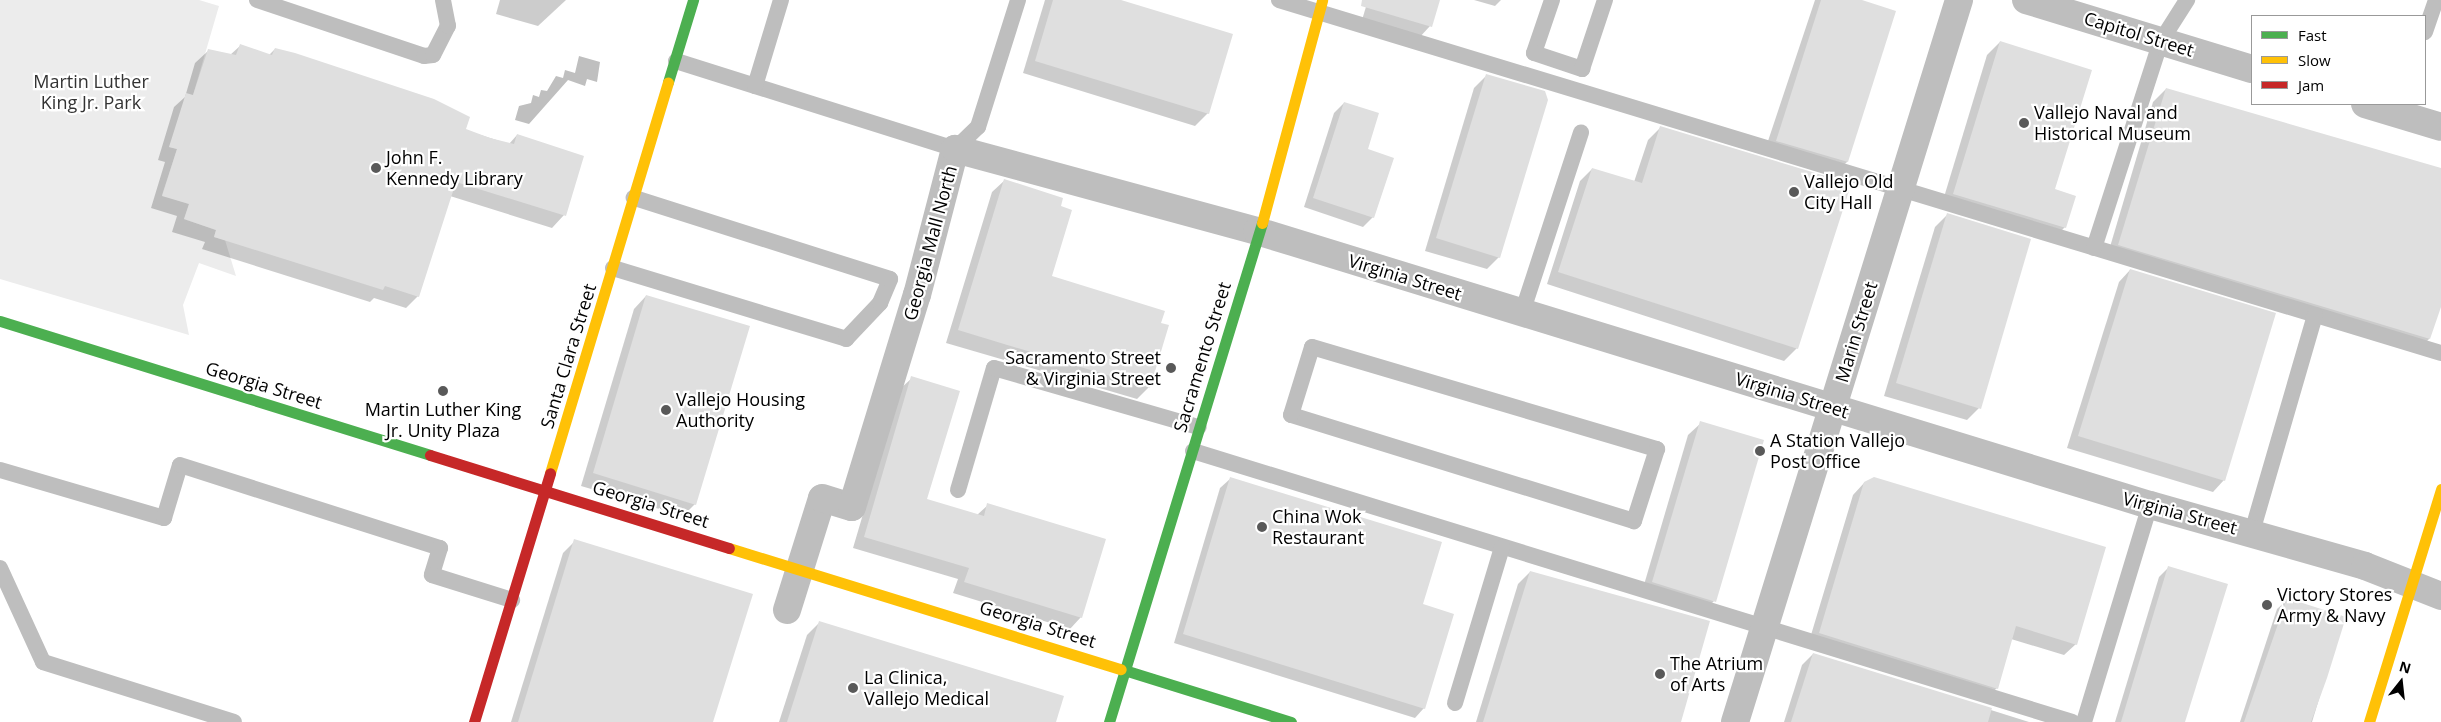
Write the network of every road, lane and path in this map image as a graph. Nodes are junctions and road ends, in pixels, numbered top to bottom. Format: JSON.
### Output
{"nodes":[{"id":1,"x":258,"y":0,"type":"edge"},
{"id":2,"x":443,"y":0,"type":"edge"},
{"id":3,"x":693,"y":0,"type":"edge"},
{"id":4,"x":781,"y":0,"type":"edge"},
{"id":5,"x":1018,"y":0,"type":"edge"},
{"id":6,"x":1279,"y":0,"type":"edge"},
{"id":7,"x":1552,"y":0,"type":"edge"},
{"id":8,"x":1606,"y":0,"type":"edge"},
{"id":9,"x":1959,"y":0,"type":"edge"},
{"id":10,"x":2026,"y":0,"type":"edge"},
{"id":11,"x":2187,"y":0,"type":"edge"},
{"id":12,"x":2436,"y":0,"type":"edge"},
{"id":13,"x":1320,"y":6,"type":"edge"},
{"id":14,"x":2426,"y":29,"type":"edge"},
{"id":15,"x":2162,"y":41,"type":"junction"},
{"id":16,"x":676,"y":61,"type":"junction"},
{"id":17,"x":2251,"y":69,"type":"edge"},
{"id":18,"x":755,"y":86,"type":"junction"},
{"id":19,"x":2373,"y":105,"type":"edge"},
{"id":20,"x":2398,"y":108,"type":"edge"},
{"id":21,"x":2441,"y":127,"type":"edge"},
{"id":22,"x":1581,"y":132,"type":"dead end"},
{"id":23,"x":956,"y":149,"type":"junction"},
{"id":24,"x":1901,"y":188,"type":"junction"},
{"id":25,"x":634,"y":198,"type":"junction"},
{"id":26,"x":1257,"y":231,"type":"junction"},
{"id":27,"x":2094,"y":248,"type":"junction"},
{"id":28,"x":612,"y":268,"type":"junction"},
{"id":29,"x":1522,"y":313,"type":"junction"},
{"id":30,"x":2315,"y":315,"type":"junction"},
{"id":31,"x":0,"y":321,"type":"edge"},
{"id":32,"x":2441,"y":353,"type":"edge"},
{"id":33,"x":1458,"y":388,"type":"joint"},
{"id":34,"x":1832,"y":408,"type":"junction"},
{"id":35,"x":1199,"y":427,"type":"junction"},
{"id":36,"x":1192,"y":451,"type":"junction"},
{"id":37,"x":0,"y":470,"type":"edge"},
{"id":38,"x":2441,"y":489,"type":"edge"},
{"id":39,"x":547,"y":490,"type":"junction"},
{"id":40,"x":958,"y":490,"type":"dead end"},
{"id":41,"x":2150,"y":506,"type":"junction"},
{"id":42,"x":2252,"y":532,"type":"junction"},
{"id":43,"x":1502,"y":547,"type":"junction"},
{"id":44,"x":0,"y":568,"type":"edge"},
{"id":45,"x":799,"y":568,"type":"junction"},
{"id":46,"x":2412,"y":585,"type":"junction"},
{"id":47,"x":2441,"y":596,"type":"edge"},
{"id":48,"x":512,"y":600,"type":"junction"},
{"id":49,"x":787,"y":610,"type":"dead end"},
{"id":50,"x":1765,"y":628,"type":"junction"},
{"id":51,"x":1126,"y":670,"type":"junction"},
{"id":52,"x":1455,"y":703,"type":"dead end"},
{"id":53,"x":234,"y":722,"type":"edge"},
{"id":54,"x":474,"y":722,"type":"edge"},
{"id":55,"x":1109,"y":722,"type":"edge"},
{"id":56,"x":1291,"y":722,"type":"edge"},
{"id":57,"x":1735,"y":722,"type":"edge"},
{"id":58,"x":2072,"y":722,"type":"edge"},
{"id":59,"x":2084,"y":722,"type":"edge"},
{"id":60,"x":2369,"y":722,"type":"edge"}],
"edges":[{"from":1,"to":2,"type":"lane"},
{"from":3,"to":16,"type":"main road","name":"Santa Clara Street"},
{"from":4,"to":18,"type":"lane"},
{"from":5,"to":23,"type":"lane"},
{"from":6,"to":13,"type":"lane"},
{"from":7,"to":8,"type":"lane"},
{"from":9,"to":24,"type":"street","name":"Marin Street"},
{"from":10,"to":15,"type":"street","name":"Capitol Street"},
{"from":11,"to":15,"type":"lane"},
{"from":12,"to":14,"type":"lane"},
{"from":13,"to":24,"type":"lane"},
{"from":13,"to":26,"type":"main road","name":"Sacramento Street"},
{"from":15,"to":17,"type":"street","name":"Capitol Street"},
{"from":15,"to":27,"type":"lane"},
{"from":16,"to":18,"type":"lane"},
{"from":16,"to":25,"type":"main road","name":"Santa Clara Street"},
{"from":18,"to":23,"type":"lane"},
{"from":19,"to":20,"type":"street"},
{"from":20,"to":21,"type":"street"},
{"from":22,"to":29,"type":"lane"},
{"from":23,"to":26,"type":"street","name":"Georgia Mall North"},
{"from":23,"to":45,"type":"street","name":"Georgia Mall North"},
{"from":24,"to":27,"type":"lane"},
{"from":24,"to":34,"type":"street","name":"Marin Street"},
{"from":25,"to":28,"type":"main road","name":"Santa Clara Street"},
{"from":25,"to":28,"type":"lane"},
{"from":26,"to":29,"type":"street","name":"Virginia Street"},
{"from":26,"to":35,"type":"main road","name":"Sacramento Street"},
{"from":27,"to":30,"type":"lane"},
{"from":28,"to":39,"type":"main road","name":"Santa Clara Street"},
{"from":29,"to":34,"type":"street","name":"Virginia Street"},
{"from":30,"to":32,"type":"lane"},
{"from":30,"to":42,"type":"lane"},
{"from":31,"to":39,"type":"main road","name":"Georgia Street"},
{"from":33,"to":33,"type":"lane"},
{"from":34,"to":41,"type":"street","name":"Virginia Street"},
{"from":34,"to":50,"type":"street","name":"Marin Street"},
{"from":35,"to":36,"type":"main road","name":"Sacramento Street"},
{"from":35,"to":40,"type":"lane"},
{"from":36,"to":43,"type":"lane"},
{"from":36,"to":51,"type":"main road","name":"Sacramento Street"},
{"from":37,"to":48,"type":"lane"},
{"from":38,"to":46,"type":"main road"},
{"from":39,"to":45,"type":"main road","name":"Georgia Street"},
{"from":39,"to":48,"type":"main road","name":"Santa Clara Street"},
{"from":41,"to":42,"type":"street","name":"Virginia Street"},
{"from":41,"to":59,"type":"lane"},
{"from":42,"to":46,"type":"street","name":"Virginia Street"},
{"from":43,"to":50,"type":"lane"},
{"from":43,"to":52,"type":"lane"},
{"from":44,"to":53,"type":"lane"},
{"from":45,"to":49,"type":"street"},
{"from":45,"to":51,"type":"main road","name":"Georgia Street"},
{"from":46,"to":47,"type":"street","name":"Virginia Street"},
{"from":46,"to":60,"type":"main road"},
{"from":48,"to":54,"type":"main road","name":"Santa Clara Street"},
{"from":50,"to":57,"type":"street","name":"Marin Street"},
{"from":50,"to":58,"type":"lane"},
{"from":51,"to":55,"type":"main road","name":"Sacramento Street"},
{"from":51,"to":56,"type":"main road","name":"Georgia Street"}]}
